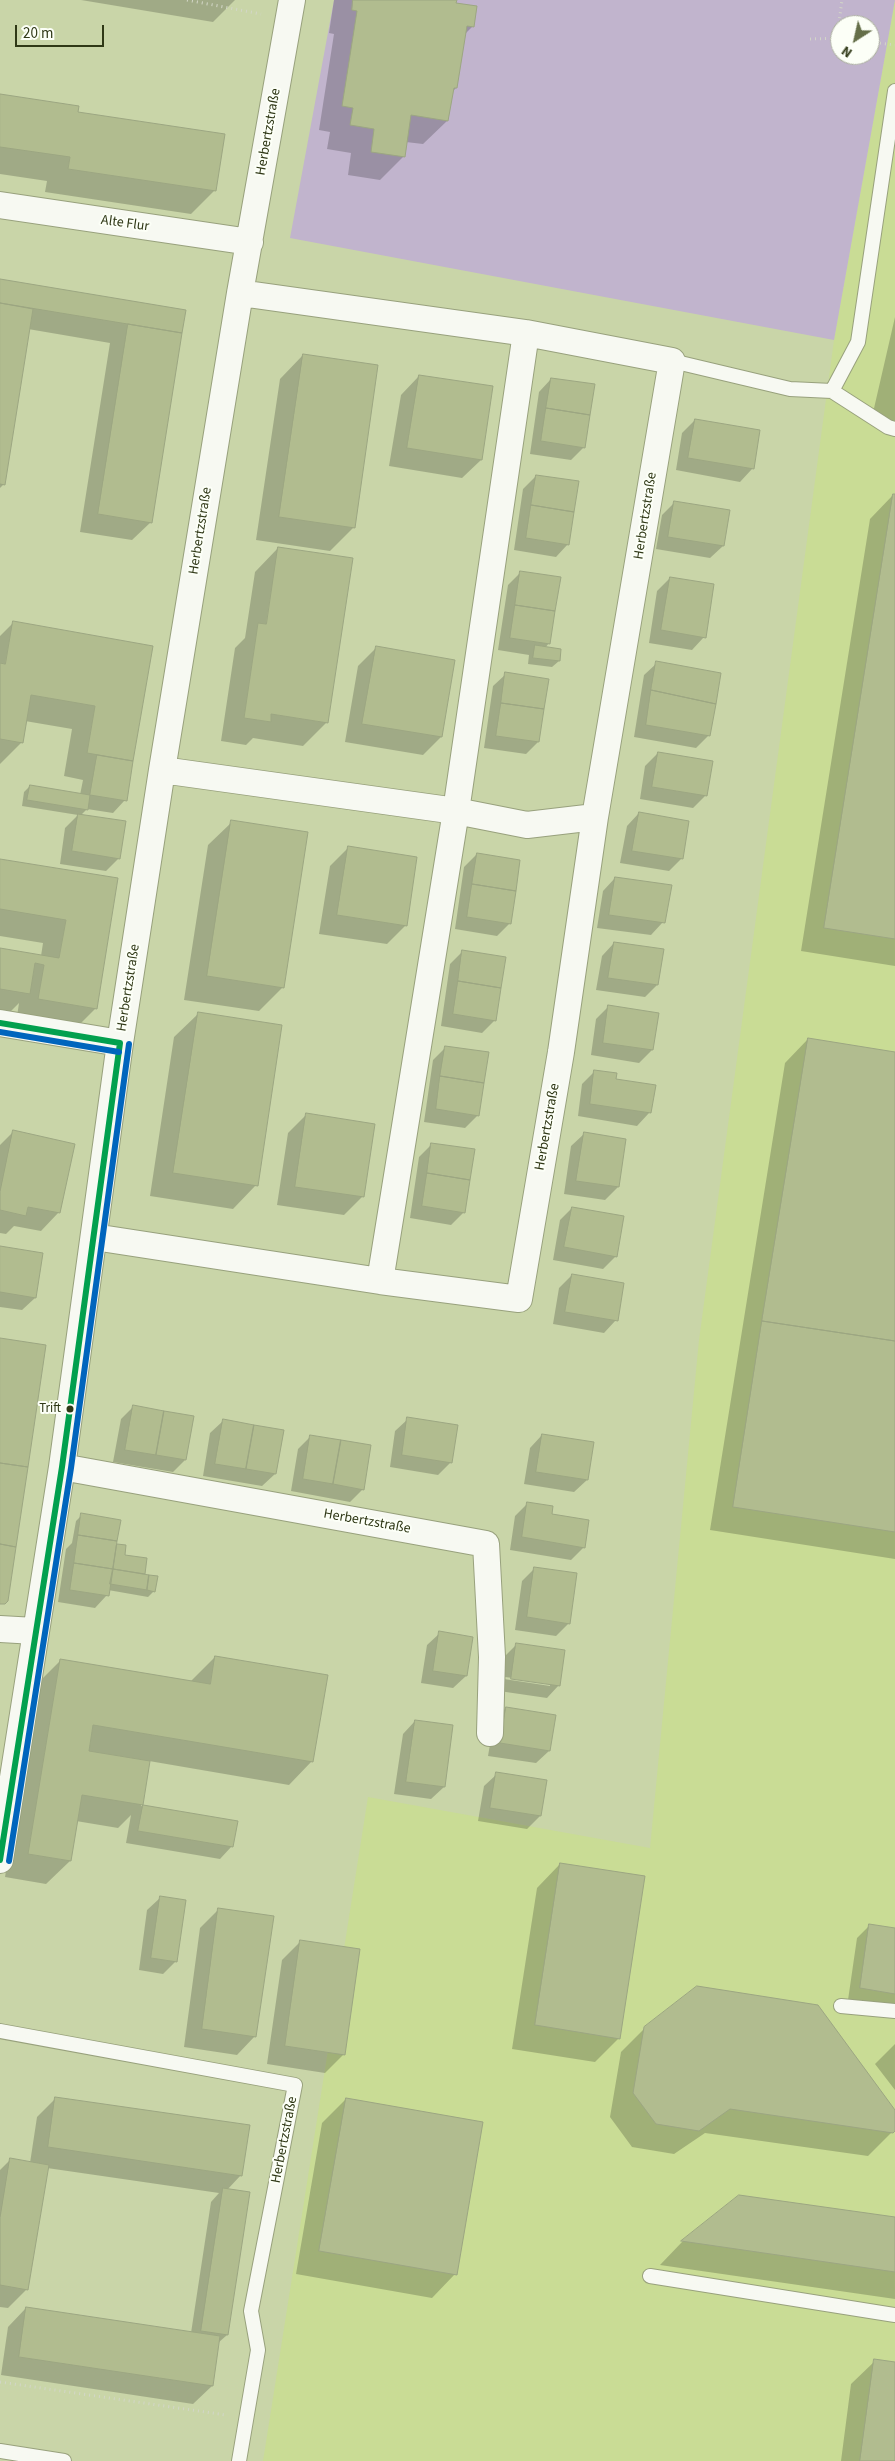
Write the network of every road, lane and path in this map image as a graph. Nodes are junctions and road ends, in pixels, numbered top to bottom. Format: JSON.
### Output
{"nodes":[{"id":1,"x":187,"y":0,"type":"edge"},
{"id":2,"x":842,"y":0,"type":"edge"},
{"id":3,"x":290,"y":9,"type":"edge"},
{"id":4,"x":840,"y":15,"type":"edge"},
{"id":5,"x":830,"y":38,"type":"edge"},
{"id":6,"x":810,"y":39,"type":"dead end"},
{"id":7,"x":880,"y":43,"type":"edge"},
{"id":8,"x":895,"y":45,"type":"edge"},
{"id":9,"x":895,"y":91,"type":"edge"},
{"id":10,"x":0,"y":206,"type":"edge"},
{"id":11,"x":250,"y":242,"type":"junction"},
{"id":12,"x":240,"y":292,"type":"junction"},
{"id":13,"x":526,"y":333,"type":"junction"},
{"id":14,"x":672,"y":361,"type":"junction"},
{"id":15,"x":832,"y":391,"type":"junction"},
{"id":16,"x":895,"y":429,"type":"edge"},
{"id":17,"x":162,"y":770,"type":"junction"},
{"id":18,"x":456,"y":811,"type":"junction"},
{"id":19,"x":596,"y":817,"type":"junction"},
{"id":20,"x":0,"y":1023,"type":"edge"},
{"id":21,"x":120,"y":1043,"type":"junction"},
{"id":22,"x":94,"y":1238,"type":"junction"},
{"id":23,"x":380,"y":1281,"type":"junction"},
{"id":24,"x":62,"y":1467,"type":"junction"},
{"id":25,"x":0,"y":1629,"type":"edge"},
{"id":26,"x":35,"y":1631,"type":"junction"},
{"id":27,"x":490,"y":1733,"type":"dead end"},
{"id":28,"x":0,"y":1860,"type":"edge"},
{"id":29,"x":841,"y":2006,"type":"dead end"},
{"id":30,"x":895,"y":2010,"type":"edge"},
{"id":31,"x":0,"y":2031,"type":"edge"},
{"id":32,"x":650,"y":2276,"type":"dead end"},
{"id":33,"x":895,"y":2315,"type":"edge"},
{"id":34,"x":0,"y":2382,"type":"edge"},
{"id":35,"x":246,"y":2418,"type":"junction"},
{"id":36,"x":0,"y":2451,"type":"edge"},
{"id":37,"x":64,"y":2461,"type":"edge"},
{"id":38,"x":239,"y":2461,"type":"edge"}],
"edges":[{"from":1,"to":3,"type":"path"},
{"from":2,"to":4,"type":"path"},
{"from":3,"to":11,"type":"street","name":"Herbertzstraße"},
{"from":5,"to":6,"type":"path"},
{"from":7,"to":8,"type":"path"},
{"from":9,"to":15,"type":"lane"},
{"from":10,"to":11,"type":"street","name":"Alte Flur"},
{"from":11,"to":12,"type":"street","name":"Herbertzstraße"},
{"from":12,"to":13,"type":"street"},
{"from":12,"to":17,"type":"street","name":"Herbertzstraße"},
{"from":13,"to":14,"type":"street"},
{"from":13,"to":18,"type":"street"},
{"from":14,"to":15,"type":"lane"},
{"from":14,"to":19,"type":"street","name":"Herbertzstraße"},
{"from":15,"to":16,"type":"lane"},
{"from":17,"to":18,"type":"street"},
{"from":17,"to":21,"type":"street","name":"Herbertzstraße"},
{"from":18,"to":19,"type":"street"},
{"from":18,"to":23,"type":"street"},
{"from":19,"to":23,"type":"street","name":"Herbertzstraße"},
{"from":20,"to":21,"type":"street"},
{"from":21,"to":22,"type":"street","name":"Herbertzstraße"},
{"from":22,"to":23,"type":"street","name":"Herbertzstraße"},
{"from":22,"to":24,"type":"street","name":"Herbertzstraße"},
{"from":24,"to":26,"type":"street","name":"Herbertzstraße"},
{"from":24,"to":27,"type":"street","name":"Herbertzstraße"},
{"from":25,"to":26,"type":"street"},
{"from":26,"to":28,"type":"street","name":"Herbertzstraße"},
{"from":29,"to":30,"type":"lane"},
{"from":31,"to":35,"type":"lane","name":"Herbertzstraße"},
{"from":32,"to":33,"type":"lane"},
{"from":34,"to":35,"type":"path"},
{"from":35,"to":38,"type":"lane","name":"Herbertzstraße"},
{"from":36,"to":37,"type":"lane"}]}
